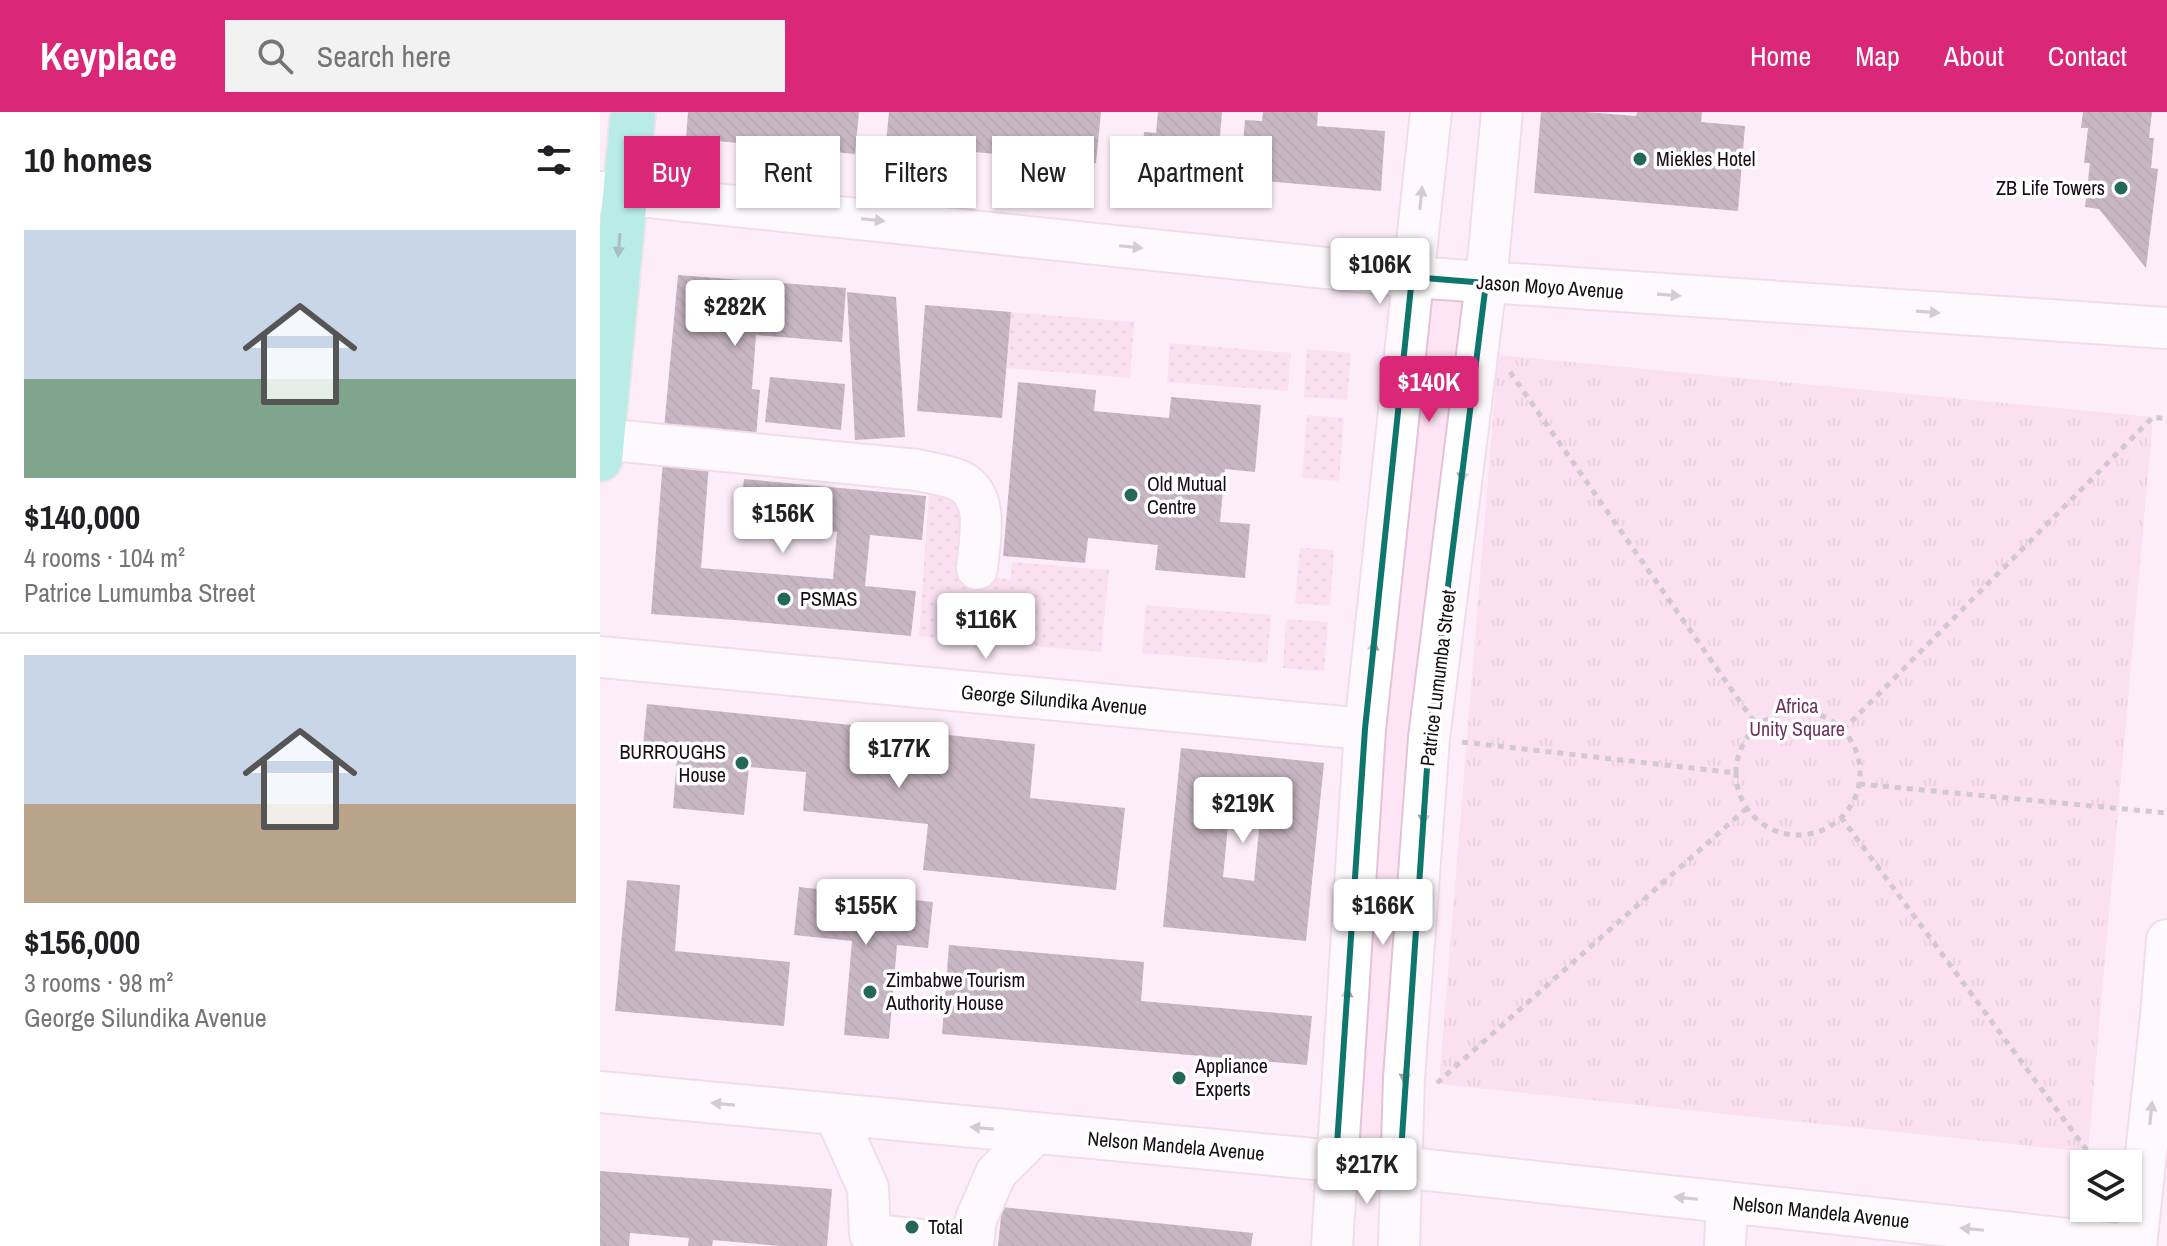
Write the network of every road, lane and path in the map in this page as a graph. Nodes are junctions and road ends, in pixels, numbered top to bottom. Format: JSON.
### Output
{"nodes":[{"id":1,"x":633,"y":112,"type":"edge"},
{"id":2,"x":1431,"y":112,"type":"edge"},
{"id":3,"x":1502,"y":112,"type":"edge"},
{"id":4,"x":612,"y":193,"type":"edge"},
{"id":5,"x":1412,"y":277,"type":"junction"},
{"id":6,"x":1486,"y":283,"type":"junction"},
{"id":7,"x":2167,"y":328,"type":"edge"},
{"id":8,"x":1478,"y":353,"type":"junction"},
{"id":9,"x":2167,"y":419,"type":"edge"},
{"id":10,"x":601,"y":449,"type":"edge"},
{"id":11,"x":977,"y":569,"type":"dead end"},
{"id":12,"x":600,"y":657,"type":"edge"},
{"id":13,"x":1757,"y":726,"type":"junction"},
{"id":14,"x":1365,"y":729,"type":"junction"},
{"id":15,"x":1843,"y":730,"type":"junction"},
{"id":16,"x":1429,"y":738,"type":"junction"},
{"id":17,"x":1736,"y":773,"type":"junction"},
{"id":18,"x":1859,"y":784,"type":"junction"},
{"id":19,"x":1747,"y":808,"type":"junction"},
{"id":20,"x":2167,"y":813,"type":"edge"},
{"id":21,"x":1841,"y":817,"type":"junction"},
{"id":22,"x":2167,"y":940,"type":"edge"},
{"id":23,"x":2164,"y":1016,"type":"edge"},
{"id":24,"x":1404,"y":1078,"type":"junction"},
{"id":25,"x":600,"y":1092,"type":"edge"},
{"id":26,"x":835,"y":1114,"type":"junction"},
{"id":27,"x":1036,"y":1133,"type":"junction"},
{"id":28,"x":2147,"y":1157,"type":"junction"},
{"id":29,"x":1336,"y":1160,"type":"junction"},
{"id":30,"x":1400,"y":1167,"type":"junction"},
{"id":31,"x":1727,"y":1202,"type":"junction"},
{"id":32,"x":973,"y":1246,"type":"edge"},
{"id":33,"x":1332,"y":1246,"type":"edge"},
{"id":34,"x":1399,"y":1246,"type":"edge"},
{"id":35,"x":1725,"y":1246,"type":"edge"},
{"id":36,"x":2135,"y":1246,"type":"edge"}],
"edges":[{"from":1,"to":4,"type":"main road"},
{"from":5,"to":2,"type":"street","one_way":true},
{"from":3,"to":6,"type":"street","name":"Patrice Lumumba Street"},
{"from":4,"to":5,"type":"street","name":"Jason Moyo Avenue","one_way":true},
{"from":4,"to":10,"type":"main road","one_way":true},
{"from":5,"to":6,"type":"street","name":"Jason Moyo Avenue"},
{"from":14,"to":5,"type":"street","one_way":true},
{"from":6,"to":7,"type":"street","name":"Jason Moyo Avenue","one_way":true},
{"from":6,"to":8,"type":"street","name":"Patrice Lumumba Street"},
{"from":8,"to":13,"type":"path"},
{"from":8,"to":16,"type":"street","name":"Patrice Lumumba Street","one_way":true},
{"from":9,"to":15,"type":"path"},
{"from":10,"to":11,"type":"street"},
{"from":12,"to":14,"type":"street","name":"George Silundika Avenue"},
{"from":13,"to":15,"type":"path"},
{"from":13,"to":17,"type":"path"},
{"from":29,"to":14,"type":"street","one_way":true},
{"from":15,"to":18,"type":"path"},
{"from":16,"to":17,"type":"path"},
{"from":16,"to":24,"type":"street","name":"Patrice Lumumba Street","one_way":true},
{"from":17,"to":19,"type":"path"},
{"from":18,"to":20,"type":"path"},
{"from":18,"to":21,"type":"path"},
{"from":19,"to":21,"type":"path"},
{"from":19,"to":24,"type":"path"},
{"from":21,"to":28,"type":"path"},
{"from":22,"to":23,"type":"street"},
{"from":28,"to":23,"type":"street","one_way":true},
{"from":24,"to":30,"type":"street","name":"Patrice Lumumba Street"},
{"from":26,"to":25,"type":"street","name":"Nelson Mandela Avenue","one_way":true},
{"from":27,"to":26,"type":"street","name":"Nelson Mandela Avenue","one_way":true},
{"from":26,"to":32,"type":"street"},
{"from":27,"to":29,"type":"street","name":"Nelson Mandela Avenue"},
{"from":27,"to":32,"type":"street"},
{"from":28,"to":36,"type":"street"},
{"from":29,"to":30,"type":"street","name":"Nelson Mandela Avenue"},
{"from":29,"to":33,"type":"street"},
{"from":31,"to":30,"type":"street","name":"Nelson Mandela Avenue","one_way":true},
{"from":30,"to":34,"type":"street","name":"Patrice Lumumba Street"},
{"from":31,"to":35,"type":"street"},
{"from":36,"to":31,"type":"street","name":"Nelson Mandela Avenue","one_way":true}]}
